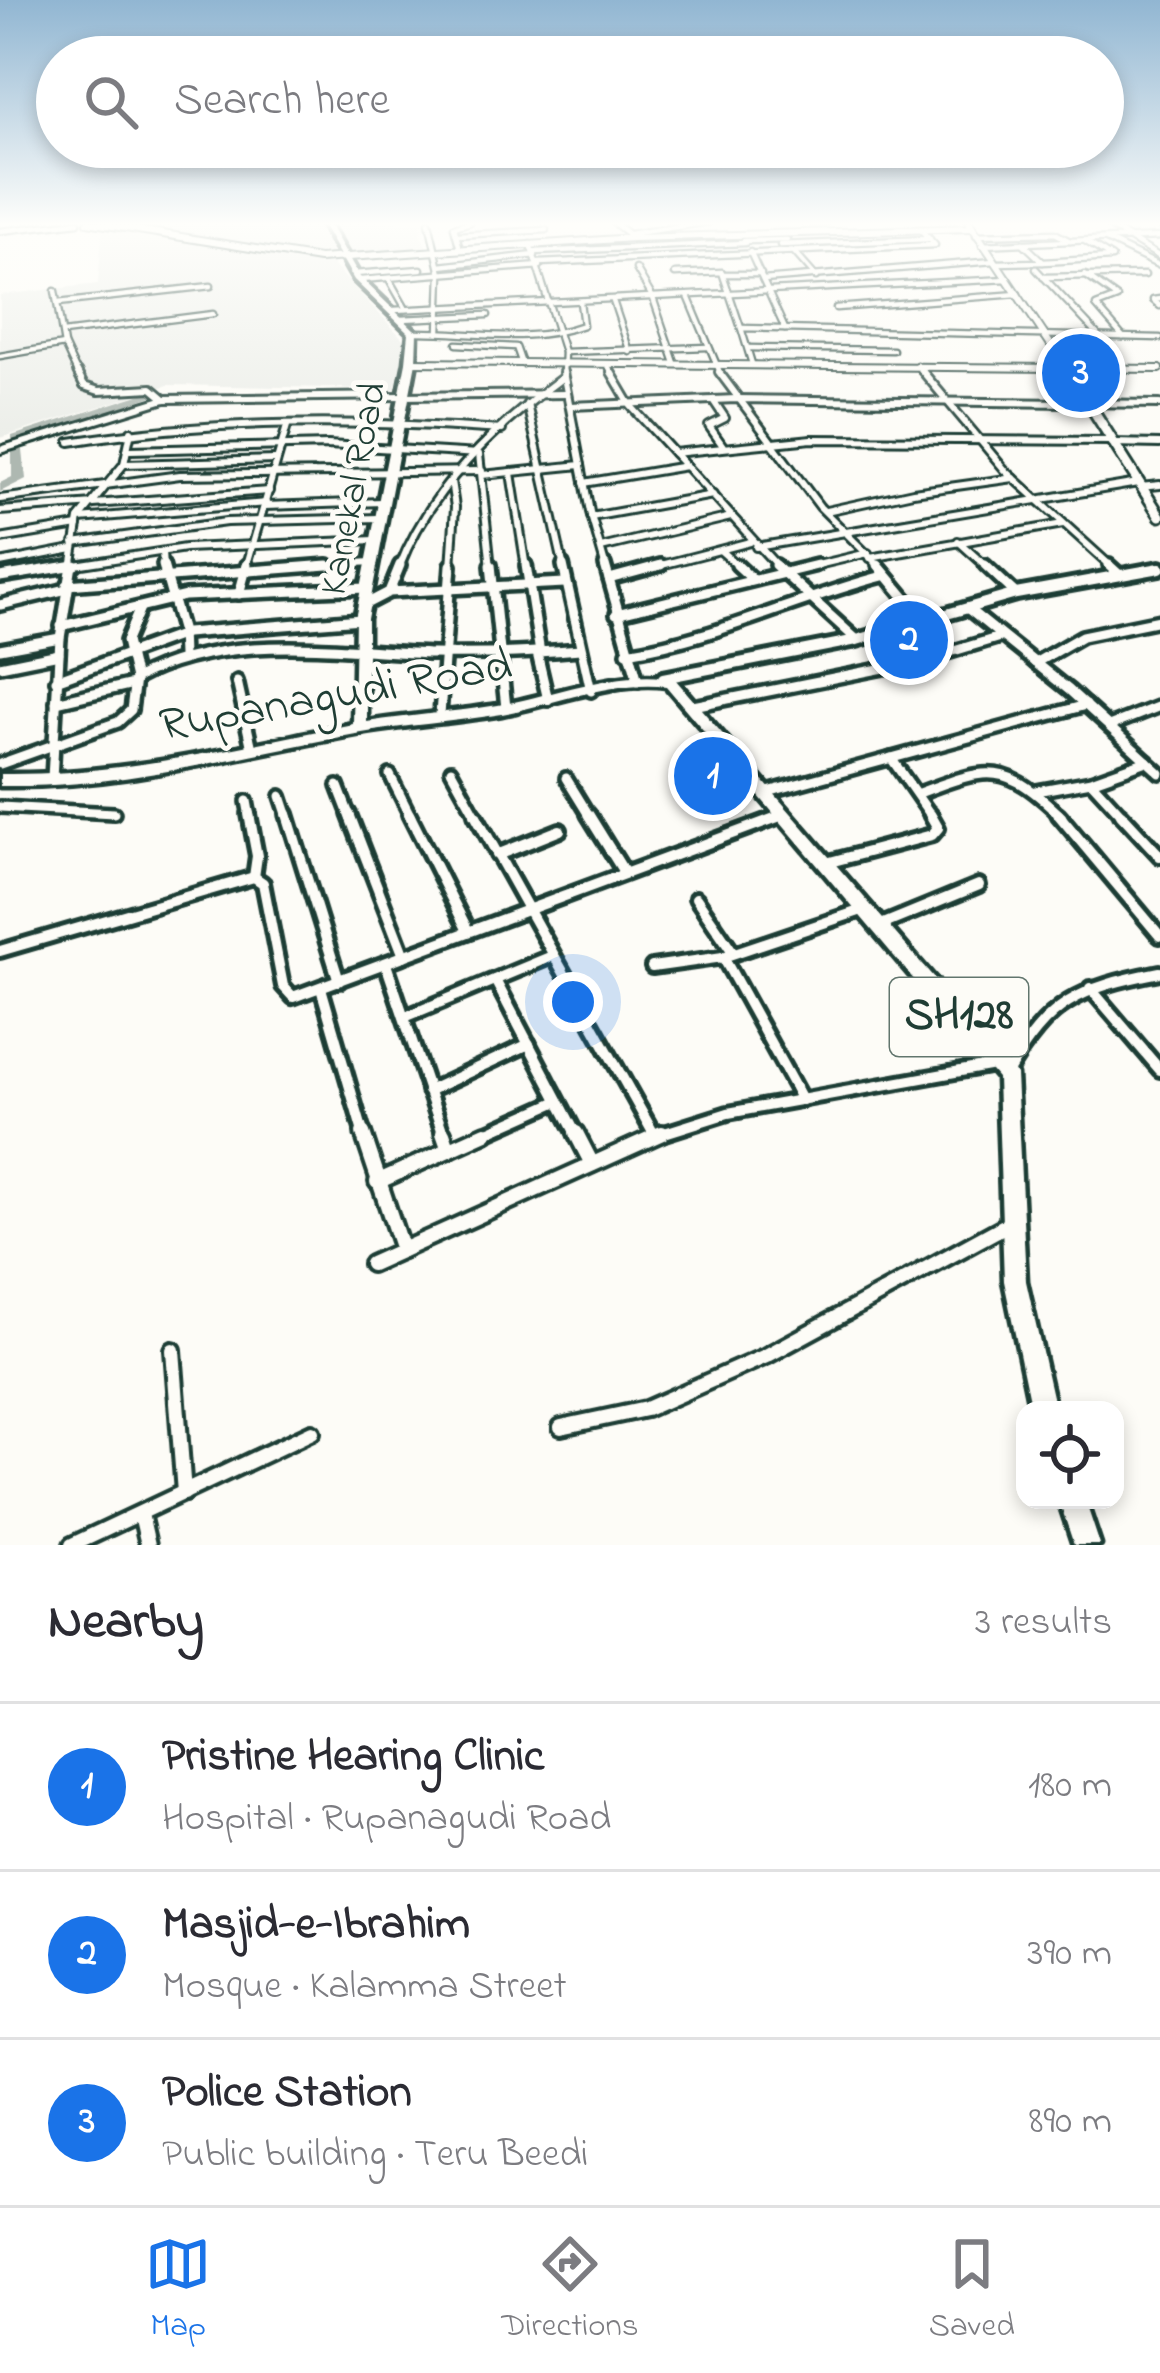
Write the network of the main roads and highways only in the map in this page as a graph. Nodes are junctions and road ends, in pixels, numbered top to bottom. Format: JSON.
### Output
{"nodes":[{"id":1,"x":377,"y":294,"type":"edge"},
{"id":2,"x":360,"y":728,"type":"junction"},
{"id":3,"x":1,"y":779,"type":"edge"},
{"id":4,"x":1041,"y":1401,"type":"edge"},
{"id":5,"x":1075,"y":1509,"type":"edge"},
{"id":6,"x":1087,"y":1545,"type":"edge"}],
"edges":[{"from":1,"to":2,"type":"main road","name":"Kanekal Road"},
{"from":2,"to":3,"type":"main road","name":"Rupanagudi Road"},
{"from":2,"to":4,"type":"main road","name":"Rupanagudi Road","number":"SH128"},
{"from":5,"to":6,"type":"main road"}]}
